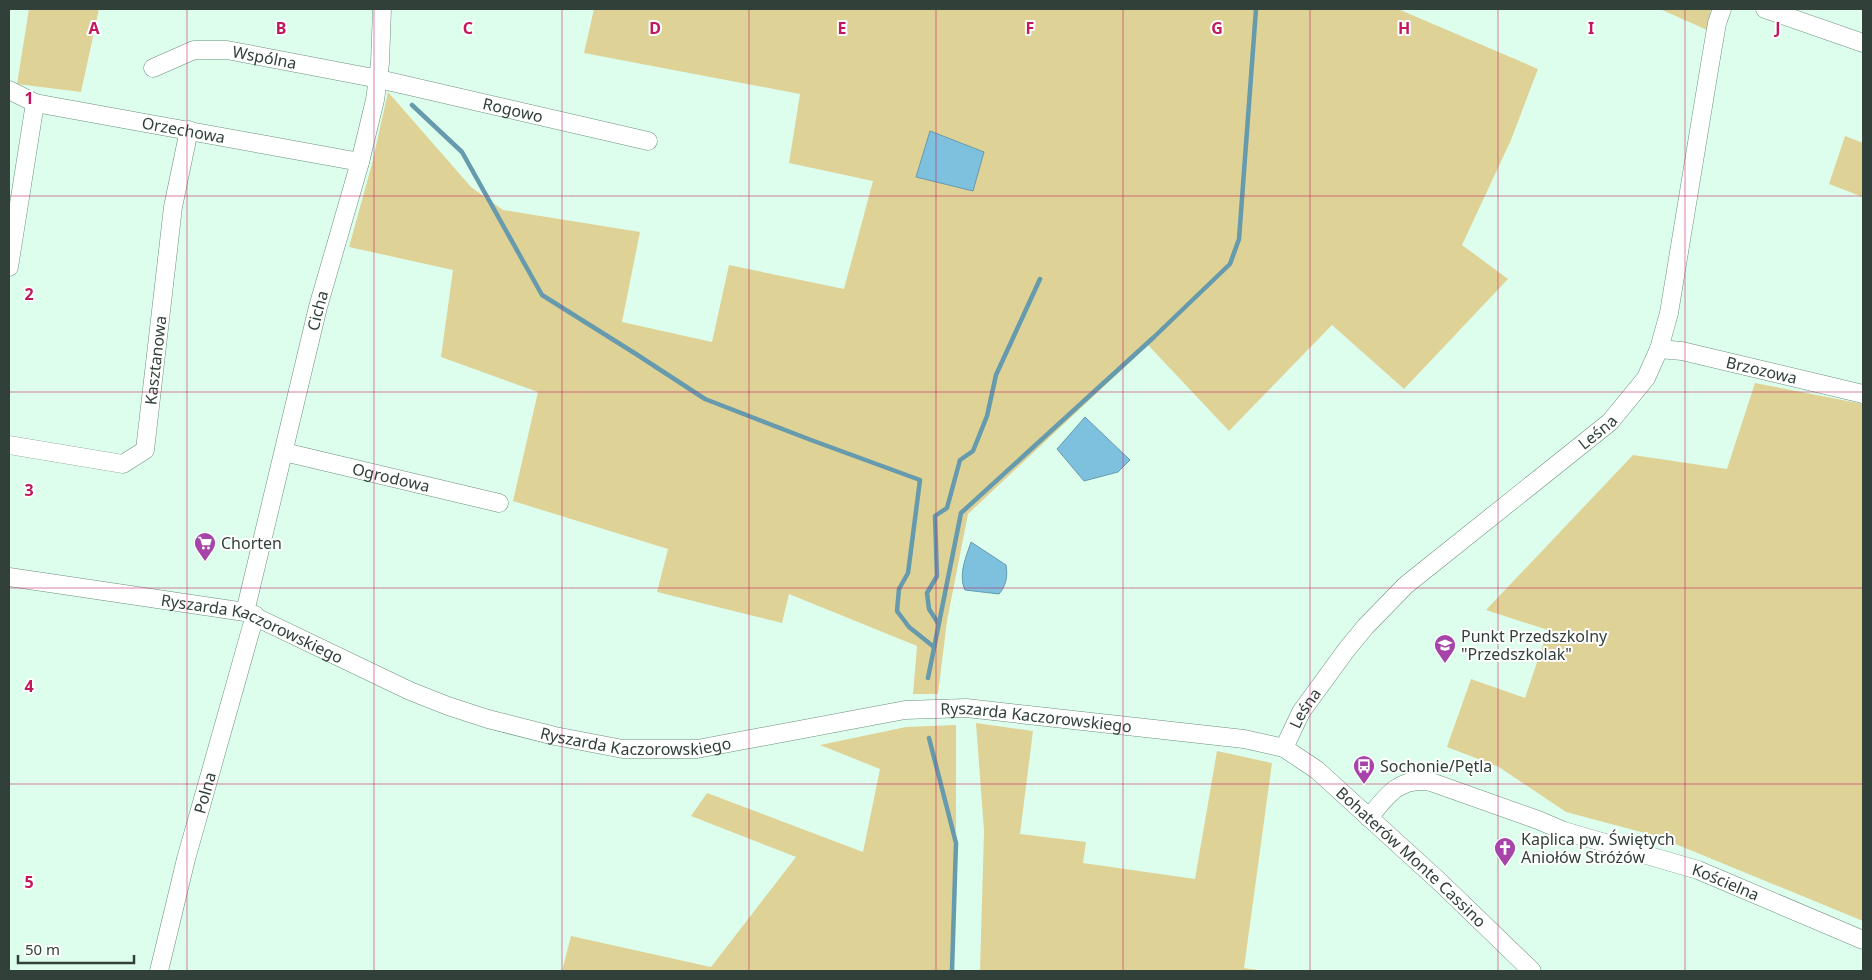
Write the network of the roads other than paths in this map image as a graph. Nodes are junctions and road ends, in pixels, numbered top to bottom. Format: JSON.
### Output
{"nodes":[{"id":1,"x":382,"y":9,"type":"edge"},
{"id":2,"x":1722,"y":9,"type":"edge"},
{"id":3,"x":1765,"y":9,"type":"edge"},
{"id":4,"x":1863,"y":43,"type":"edge"},
{"id":5,"x":153,"y":68,"type":"dead end"},
{"id":6,"x":379,"y":79,"type":"junction"},
{"id":7,"x":9,"y":90,"type":"edge"},
{"id":8,"x":35,"y":103,"type":"junction"},
{"id":9,"x":189,"y":130,"type":"junction"},
{"id":10,"x":648,"y":141,"type":"dead end"},
{"id":11,"x":360,"y":162,"type":"junction"},
{"id":12,"x":9,"y":267,"type":"edge"},
{"id":13,"x":1659,"y":349,"type":"junction"},
{"id":14,"x":1863,"y":394,"type":"edge"},
{"id":15,"x":9,"y":445,"type":"edge"},
{"id":16,"x":284,"y":452,"type":"junction"},
{"id":17,"x":498,"y":504,"type":"dead end"},
{"id":18,"x":9,"y":577,"type":"edge"},
{"id":19,"x":250,"y":614,"type":"junction"},
{"id":20,"x":1284,"y":748,"type":"junction"},
{"id":21,"x":1369,"y":818,"type":"junction"},
{"id":22,"x":1863,"y":940,"type":"edge"},
{"id":23,"x":159,"y":971,"type":"edge"},
{"id":24,"x":1532,"y":971,"type":"edge"}],
"edges":[{"from":1,"to":6,"type":"street","name":"Cicha"},
{"from":2,"to":13,"type":"street","name":"Leśna"},
{"from":3,"to":4,"type":"street"},
{"from":5,"to":6,"type":"street","name":"Wspólna"},
{"from":6,"to":10,"type":"street","name":"Rogowo"},
{"from":6,"to":11,"type":"street","name":"Cicha"},
{"from":7,"to":8,"type":"street","name":"Orzechowa"},
{"from":8,"to":9,"type":"street","name":"Orzechowa"},
{"from":8,"to":12,"type":"street"},
{"from":9,"to":11,"type":"street","name":"Orzechowa"},
{"from":9,"to":15,"type":"street","name":"Kasztanowa"},
{"from":11,"to":16,"type":"street","name":"Cicha"},
{"from":13,"to":14,"type":"street","name":"Brzozowa"},
{"from":13,"to":20,"type":"street","name":"Leśna"},
{"from":16,"to":17,"type":"street","name":"Ogrodowa"},
{"from":16,"to":19,"type":"street","name":"Cicha"},
{"from":18,"to":19,"type":"street","name":"Ryszarda Kaczorowskiego"},
{"from":19,"to":20,"type":"street","name":"Ryszarda Kaczorowskiego"},
{"from":19,"to":23,"type":"street","name":"Polna"},
{"from":20,"to":21,"type":"street","name":"Bohaterów Monte Cassino"},
{"from":21,"to":22,"type":"street","name":"Kościelna"},
{"from":21,"to":24,"type":"street","name":"Bohaterów Monte Cassino"}]}
